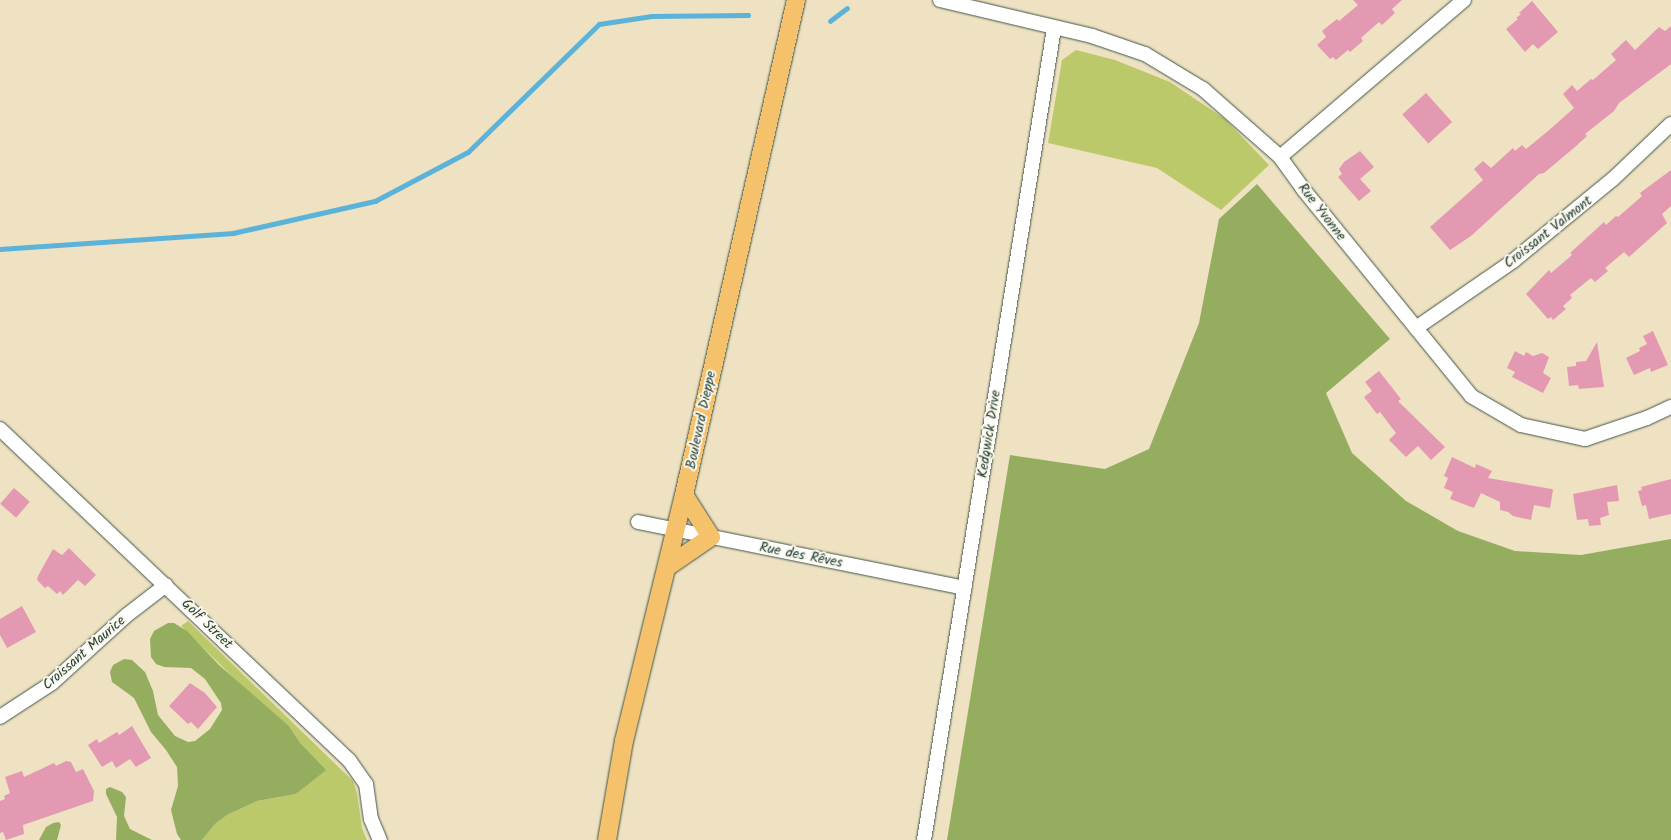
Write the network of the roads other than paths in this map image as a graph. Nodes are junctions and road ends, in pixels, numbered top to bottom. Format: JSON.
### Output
{"nodes":[{"id":1,"x":796,"y":0,"type":"edge"},
{"id":2,"x":940,"y":0,"type":"edge"},
{"id":3,"x":1464,"y":0,"type":"edge"},
{"id":4,"x":1054,"y":28,"type":"junction"},
{"id":5,"x":1671,"y":124,"type":"edge"},
{"id":6,"x":1280,"y":156,"type":"junction"},
{"id":7,"x":1416,"y":328,"type":"junction"},
{"id":8,"x":1671,"y":407,"type":"edge"},
{"id":9,"x":0,"y":429,"type":"edge"},
{"id":10,"x":684,"y":495,"type":"junction"},
{"id":11,"x":638,"y":522,"type":"dead end"},
{"id":12,"x":676,"y":530,"type":"junction"},
{"id":13,"x":711,"y":536,"type":"junction"},
{"id":14,"x":667,"y":567,"type":"junction"},
{"id":15,"x":166,"y":585,"type":"junction"},
{"id":16,"x":964,"y":588,"type":"junction"},
{"id":17,"x":0,"y":717,"type":"edge"},
{"id":18,"x":380,"y":840,"type":"edge"},
{"id":19,"x":607,"y":840,"type":"edge"},
{"id":20,"x":924,"y":840,"type":"edge"}],
"edges":[{"from":1,"to":10,"type":"main road","name":"Boulevard Dieppe"},
{"from":2,"to":4,"type":"street","name":"Rue Yvonne"},
{"from":3,"to":6,"type":"street"},
{"from":4,"to":6,"type":"street","name":"Rue Yvonne"},
{"from":4,"to":16,"type":"street","name":"Kedgwick Drive"},
{"from":5,"to":7,"type":"street","name":"Croissant Valmont"},
{"from":6,"to":7,"type":"street","name":"Rue Yvonne"},
{"from":7,"to":8,"type":"street","name":"Rue Yvonne"},
{"from":9,"to":15,"type":"street","name":"Golf Street"},
{"from":10,"to":12,"type":"main road","name":"Boulevard Dieppe"},
{"from":10,"to":13,"type":"main road"},
{"from":11,"to":12,"type":"street","name":"Rue des Rêves"},
{"from":12,"to":13,"type":"street","name":"Rue des Rêves"},
{"from":12,"to":14,"type":"main road","name":"Boulevard Dieppe"},
{"from":13,"to":14,"type":"main road"},
{"from":13,"to":16,"type":"street","name":"Rue des Rêves"},
{"from":14,"to":19,"type":"main road","name":"Boulevard Dieppe"},
{"from":15,"to":17,"type":"street","name":"Croissant Maurice"},
{"from":15,"to":18,"type":"street","name":"Golf Street"},
{"from":16,"to":20,"type":"street","name":"Kedgwick Drive"}]}
